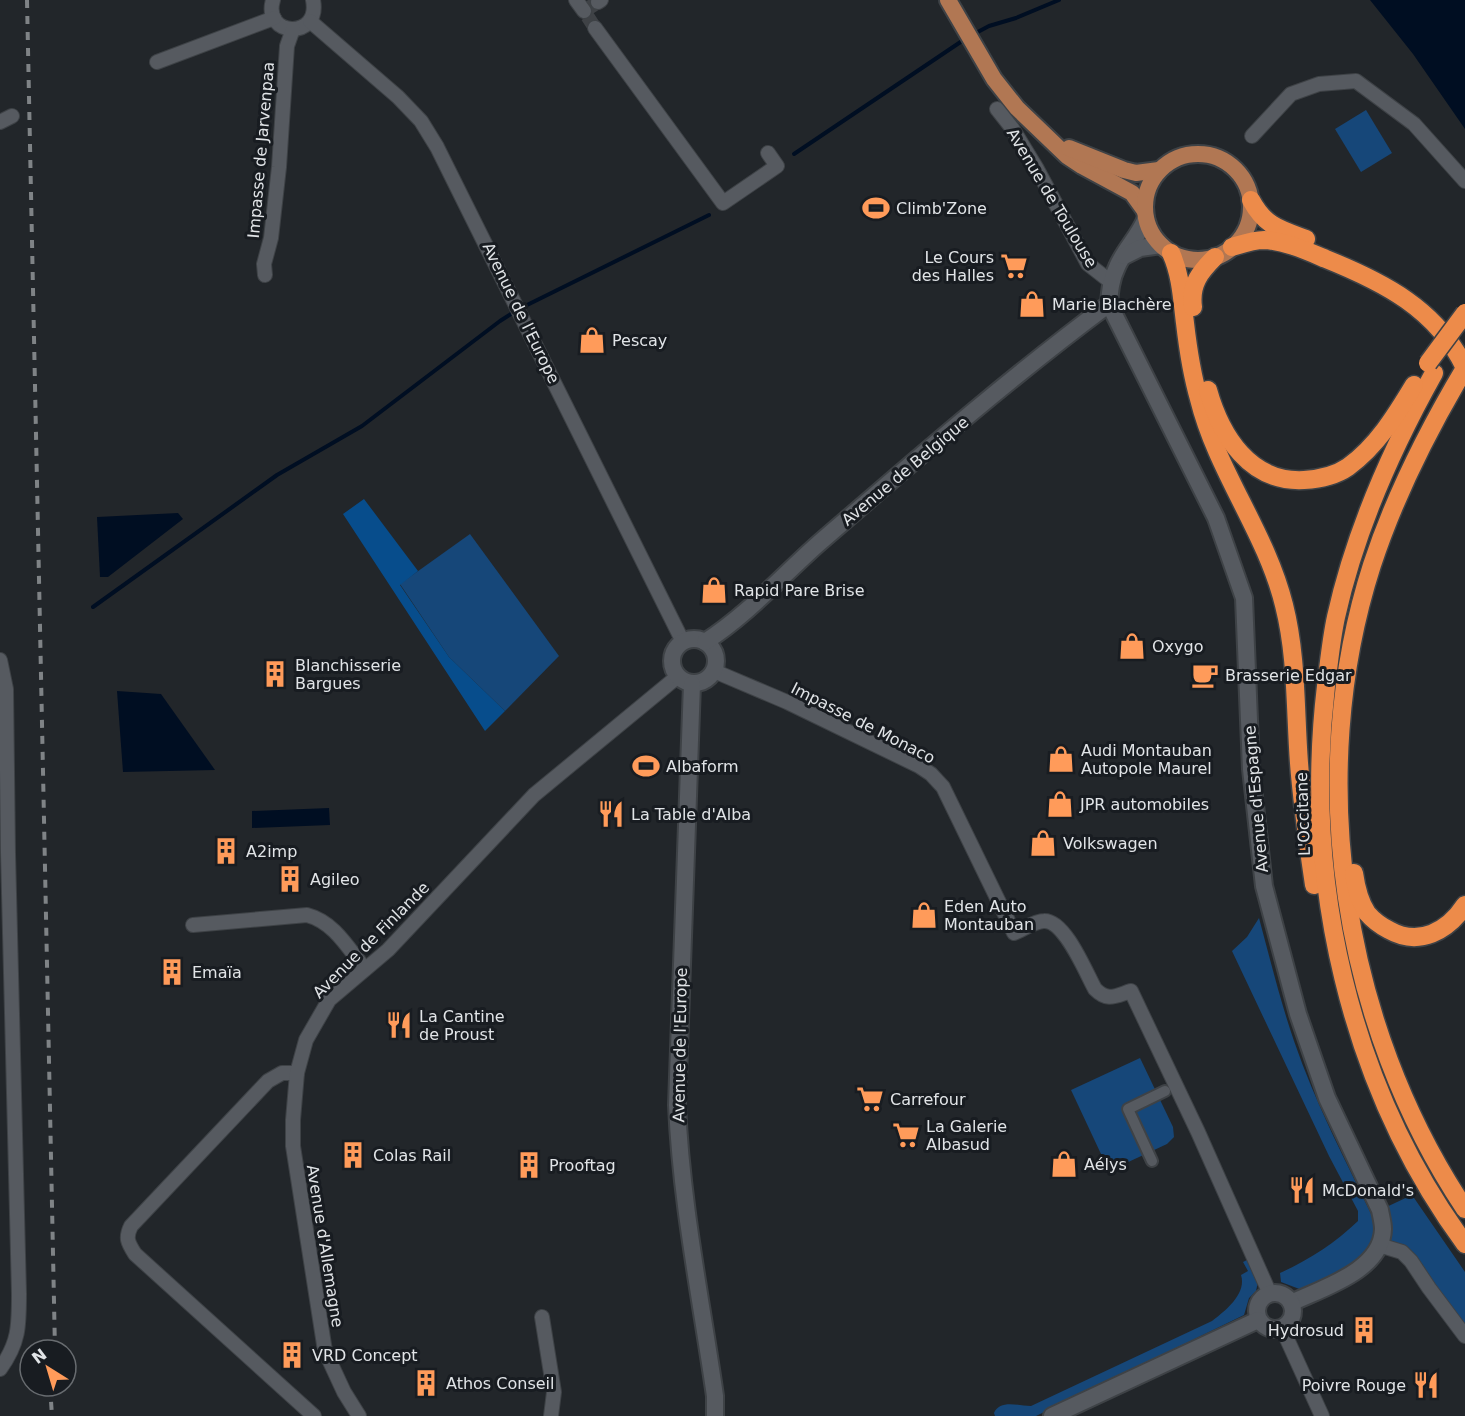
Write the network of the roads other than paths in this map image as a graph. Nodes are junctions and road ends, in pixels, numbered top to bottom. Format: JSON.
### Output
{"nodes":[{"id":1,"x":273,"y":0,"type":"edge"},
{"id":2,"x":313,"y":0,"type":"edge"},
{"id":3,"x":948,"y":0,"type":"edge"},
{"id":4,"x":274,"y":18,"type":"junction"},
{"id":5,"x":310,"y":21,"type":"junction"},
{"id":6,"x":595,"y":28,"type":"tunnel mouth"},
{"id":7,"x":293,"y":29,"type":"junction"},
{"id":8,"x":157,"y":62,"type":"dead end"},
{"id":9,"x":997,"y":109,"type":"dead end"},
{"id":10,"x":1252,"y":136,"type":"dead end"},
{"id":11,"x":1049,"y":137,"type":"junction"},
{"id":12,"x":768,"y":153,"type":"dead end"},
{"id":13,"x":1159,"y":170,"type":"junction"},
{"id":14,"x":1465,"y":181,"type":"edge"},
{"id":15,"x":1251,"y":200,"type":"junction"},
{"id":16,"x":1145,"y":214,"type":"junction"},
{"id":17,"x":1232,"y":247,"type":"junction"},
{"id":18,"x":1166,"y":249,"type":"junction"},
{"id":19,"x":1124,"y":256,"type":"junction"},
{"id":20,"x":1215,"y":257,"type":"junction"},
{"id":21,"x":265,"y":275,"type":"dead end"},
{"id":22,"x":1111,"y":282,"type":"junction"},
{"id":23,"x":1109,"y":304,"type":"junction"},
{"id":24,"x":1465,"y":313,"type":"edge"},
{"id":25,"x":1465,"y":322,"type":"edge"},
{"id":26,"x":1465,"y":347,"type":"edge"},
{"id":27,"x":1431,"y":368,"type":"junction"},
{"id":28,"x":1465,"y":368,"type":"edge"},
{"id":29,"x":683,"y":642,"type":"junction"},
{"id":30,"x":705,"y":642,"type":"junction"},
{"id":31,"x":0,"y":660,"type":"edge"},
{"id":32,"x":714,"y":671,"type":"junction"},
{"id":33,"x":685,"y":680,"type":"junction"},
{"id":34,"x":1343,"y":706,"type":"junction"},
{"id":35,"x":1465,"y":905,"type":"edge"},
{"id":36,"x":193,"y":925,"type":"dead end"},
{"id":37,"x":365,"y":969,"type":"junction"},
{"id":38,"x":1349,"y":1000,"type":"junction"},
{"id":39,"x":297,"y":1073,"type":"junction"},
{"id":40,"x":1165,"y":1090,"type":"dead end"},
{"id":41,"x":1152,"y":1161,"type":"dead end"},
{"id":42,"x":1465,"y":1209,"type":"edge"},
{"id":43,"x":1465,"y":1244,"type":"edge"},
{"id":44,"x":1379,"y":1245,"type":"junction"},
{"id":45,"x":1270,"y":1294,"type":"junction"},
{"id":46,"x":1291,"y":1304,"type":"junction"},
{"id":47,"x":542,"y":1317,"type":"dead end"},
{"id":48,"x":1258,"y":1320,"type":"junction"},
{"id":49,"x":1282,"y":1328,"type":"junction"},
{"id":50,"x":1465,"y":1336,"type":"edge"},
{"id":51,"x":0,"y":1370,"type":"edge"},
{"id":52,"x":717,"y":1412,"type":"edge"},
{"id":53,"x":1320,"y":1412,"type":"edge"},
{"id":54,"x":314,"y":1416,"type":"edge"},
{"id":55,"x":359,"y":1416,"type":"edge"},
{"id":56,"x":551,"y":1416,"type":"edge"},
{"id":57,"x":1052,"y":1416,"type":"edge"}],
"edges":[{"from":1,"to":4,"type":"street"},
{"from":2,"to":5,"type":"street"},
{"from":3,"to":11,"type":"main road","name":"Avenue de Toulouse"},
{"from":4,"to":7,"type":"street"},
{"from":4,"to":8,"type":"street"},
{"from":5,"to":7,"type":"street"},
{"from":5,"to":29,"type":"street","name":"Avenue de l'Europe"},
{"from":6,"to":12,"type":"street"},
{"from":7,"to":21,"type":"street","name":"Impasse de Jarvenpaa"},
{"from":9,"to":22,"type":"street","name":"Avenue de Toulouse"},
{"from":10,"to":14,"type":"street"},
{"from":11,"to":13,"type":"main road","name":"Avenue de Toulouse"},
{"from":11,"to":16,"type":"main road","name":"Avenue de Toulouse"},
{"from":13,"to":15,"type":"main road"},
{"from":13,"to":16,"type":"main road"},
{"from":15,"to":17,"type":"main road"},
{"from":15,"to":26,"type":"highway"},
{"from":16,"to":18,"type":"main road"},
{"from":16,"to":19,"type":"street"},
{"from":17,"to":20,"type":"main road"},
{"from":17,"to":28,"type":"highway"},
{"from":18,"to":19,"type":"street"},
{"from":18,"to":20,"type":"main road"},
{"from":18,"to":38,"type":"highway"},
{"from":19,"to":22,"type":"street"},
{"from":20,"to":27,"type":"highway"},
{"from":22,"to":23,"type":"street"},
{"from":23,"to":30,"type":"street","name":"Avenue de Belgique"},
{"from":23,"to":44,"type":"street","name":"Avenue d'Espagne"},
{"from":24,"to":27,"type":"highway","bridge":true},
{"from":25,"to":27,"type":"highway"},
{"from":27,"to":38,"type":"highway","name":"L'Occitane"},
{"from":28,"to":34,"type":"highway"},
{"from":29,"to":30,"type":"street"},
{"from":29,"to":33,"type":"street"},
{"from":30,"to":32,"type":"street"},
{"from":31,"to":51,"type":"street"},
{"from":32,"to":33,"type":"street"},
{"from":32,"to":45,"type":"street","name":"Impasse de Monaco"},
{"from":33,"to":37,"type":"street","name":"Avenue de Finlande"},
{"from":33,"to":52,"type":"street","name":"Avenue de l'Europe"},
{"from":34,"to":35,"type":"highway"},
{"from":34,"to":42,"type":"highway"},
{"from":36,"to":37,"type":"street"},
{"from":37,"to":39,"type":"street","name":"Avenue de Finlande"},
{"from":38,"to":43,"type":"highway","name":"L'Occitane"},
{"from":39,"to":54,"type":"street"},
{"from":39,"to":55,"type":"street","name":"Avenue d'Allemagne"},
{"from":40,"to":41,"type":"street"},
{"from":44,"to":46,"type":"street"},
{"from":44,"to":50,"type":"street"},
{"from":45,"to":46,"type":"street"},
{"from":45,"to":48,"type":"street"},
{"from":46,"to":49,"type":"street"},
{"from":47,"to":56,"type":"street"},
{"from":48,"to":49,"type":"street"},
{"from":48,"to":57,"type":"street"},
{"from":49,"to":53,"type":"street"}]}
